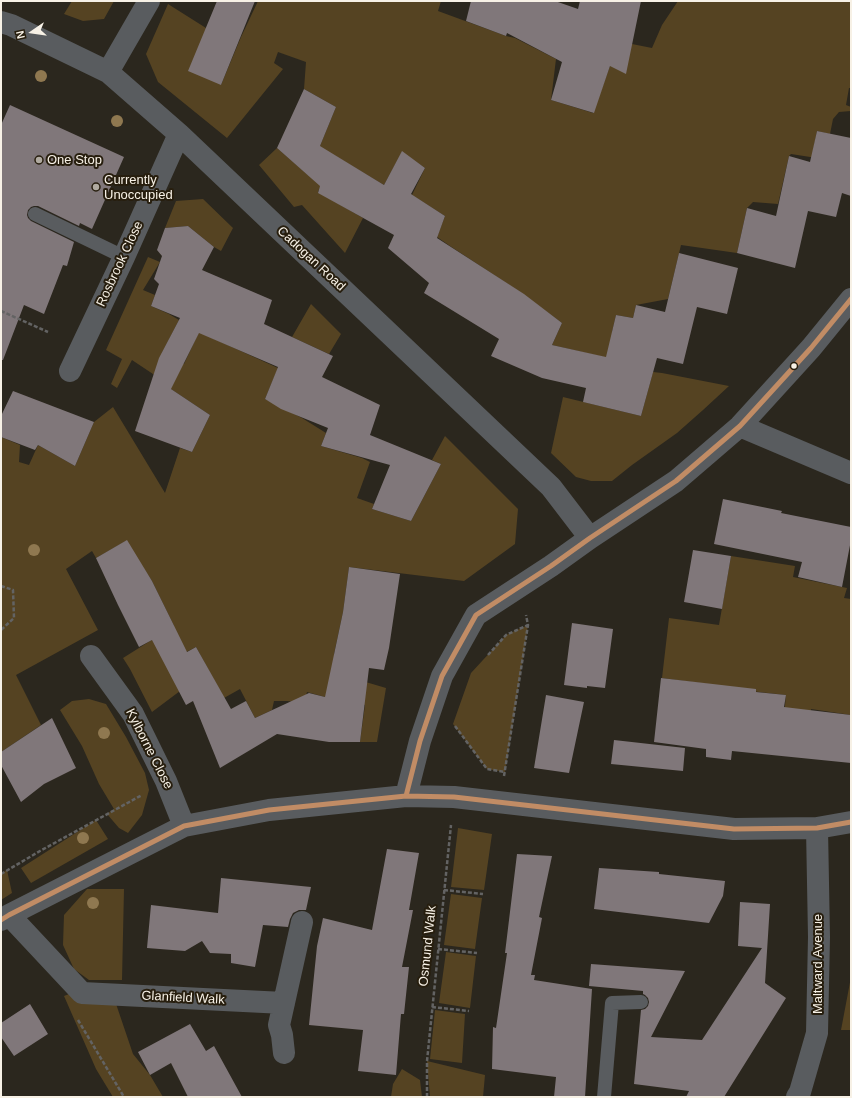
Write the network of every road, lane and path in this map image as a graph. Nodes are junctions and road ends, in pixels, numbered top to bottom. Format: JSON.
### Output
{"nodes":[{"id":1,"x":149,"y":1,"type":"edge"},
{"id":2,"x":1,"y":22,"type":"edge"},
{"id":3,"x":108,"y":72,"type":"junction"},
{"id":4,"x":179,"y":134,"type":"junction"},
{"id":5,"x":35,"y":214,"type":"dead end"},
{"id":6,"x":124,"y":257,"type":"junction"},
{"id":7,"x":851,"y":299,"type":"edge"},
{"id":8,"x":1,"y":312,"type":"edge"},
{"id":9,"x":48,"y":332,"type":"dead end"},
{"id":10,"x":70,"y":371,"type":"dead end"},
{"id":11,"x":740,"y":426,"type":"junction"},
{"id":12,"x":851,"y":473,"type":"edge"},
{"id":13,"x":590,"y":538,"type":"junction"},
{"id":14,"x":1,"y":586,"type":"edge"},
{"id":15,"x":520,"y":587,"type":"junction"},
{"id":16,"x":528,"y":625,"type":"junction"},
{"id":17,"x":1,"y":630,"type":"edge"},
{"id":18,"x":91,"y":656,"type":"dead end"},
{"id":19,"x":486,"y":657,"type":"dead end"},
{"id":20,"x":453,"y":724,"type":"dead end"},
{"id":21,"x":505,"y":772,"type":"junction"},
{"id":22,"x":166,"y":781,"type":"junction"},
{"id":23,"x":406,"y":796,"type":"junction"},
{"id":24,"x":454,"y":796,"type":"junction"},
{"id":25,"x":500,"y":802,"type":"junction"},
{"id":26,"x":851,"y":822,"type":"edge"},
{"id":27,"x":184,"y":826,"type":"junction"},
{"id":28,"x":817,"y":828,"type":"junction"},
{"id":29,"x":1,"y":874,"type":"edge"},
{"id":30,"x":444,"y":890,"type":"junction"},
{"id":31,"x":483,"y":894,"type":"dead end"},
{"id":32,"x":5,"y":917,"type":"edge"},
{"id":33,"x":302,"y":922,"type":"dead end"},
{"id":34,"x":438,"y":949,"type":"junction"},
{"id":35,"x":477,"y":953,"type":"dead end"},
{"id":36,"x":82,"y":993,"type":"junction"},
{"id":37,"x":641,"y":1002,"type":"dead end"},
{"id":38,"x":284,"y":1003,"type":"junction"},
{"id":39,"x":432,"y":1007,"type":"junction"},
{"id":40,"x":469,"y":1011,"type":"dead end"},
{"id":41,"x":284,"y":1053,"type":"dead end"},
{"id":42,"x":124,"y":1097,"type":"edge"},
{"id":43,"x":427,"y":1097,"type":"edge"},
{"id":44,"x":604,"y":1097,"type":"edge"},
{"id":45,"x":797,"y":1097,"type":"edge"}],
"edges":[{"from":1,"to":3,"type":"street"},
{"from":2,"to":3,"type":"street","name":"Cadogan Road"},
{"from":3,"to":4,"type":"street","name":"Cadogan Road"},
{"from":4,"to":6,"type":"street","name":"Rosbrook Close"},
{"from":4,"to":13,"type":"street","name":"Cadogan Road"},
{"from":5,"to":6,"type":"lane"},
{"from":6,"to":10,"type":"street","name":"Rosbrook Close"},
{"from":7,"to":11,"type":"street"},
{"from":8,"to":9,"type":"path"},
{"from":11,"to":12,"type":"street"},
{"from":11,"to":13,"type":"street"},
{"from":13,"to":15,"type":"street"},
{"from":14,"to":17,"type":"path"},
{"from":15,"to":16,"type":"path"},
{"from":15,"to":23,"type":"street"},
{"from":16,"to":19,"type":"path"},
{"from":16,"to":21,"type":"path"},
{"from":18,"to":22,"type":"street","name":"Kylborne Close"},
{"from":20,"to":21,"type":"path"},
{"from":21,"to":25,"type":"path"},
{"from":22,"to":27,"type":"street","name":"Kylborne Close"},
{"from":22,"to":29,"type":"path"},
{"from":23,"to":24,"type":"street"},
{"from":23,"to":27,"type":"street"},
{"from":24,"to":25,"type":"street"},
{"from":24,"to":30,"type":"path","name":"Osmund Walk"},
{"from":25,"to":28,"type":"street"},
{"from":26,"to":28,"type":"street"},
{"from":27,"to":32,"type":"street"},
{"from":28,"to":45,"type":"street","name":"Maltward Avenue"},
{"from":30,"to":31,"type":"path"},
{"from":30,"to":34,"type":"path","name":"Osmund Walk"},
{"from":32,"to":36,"type":"street"},
{"from":33,"to":38,"type":"street"},
{"from":34,"to":35,"type":"path"},
{"from":34,"to":39,"type":"path","name":"Osmund Walk"},
{"from":36,"to":38,"type":"street","name":"Glanfield Walk"},
{"from":36,"to":42,"type":"path"},
{"from":37,"to":44,"type":"lane"},
{"from":38,"to":41,"type":"street"},
{"from":39,"to":40,"type":"path"},
{"from":39,"to":43,"type":"path","name":"Osmund Walk"}]}
